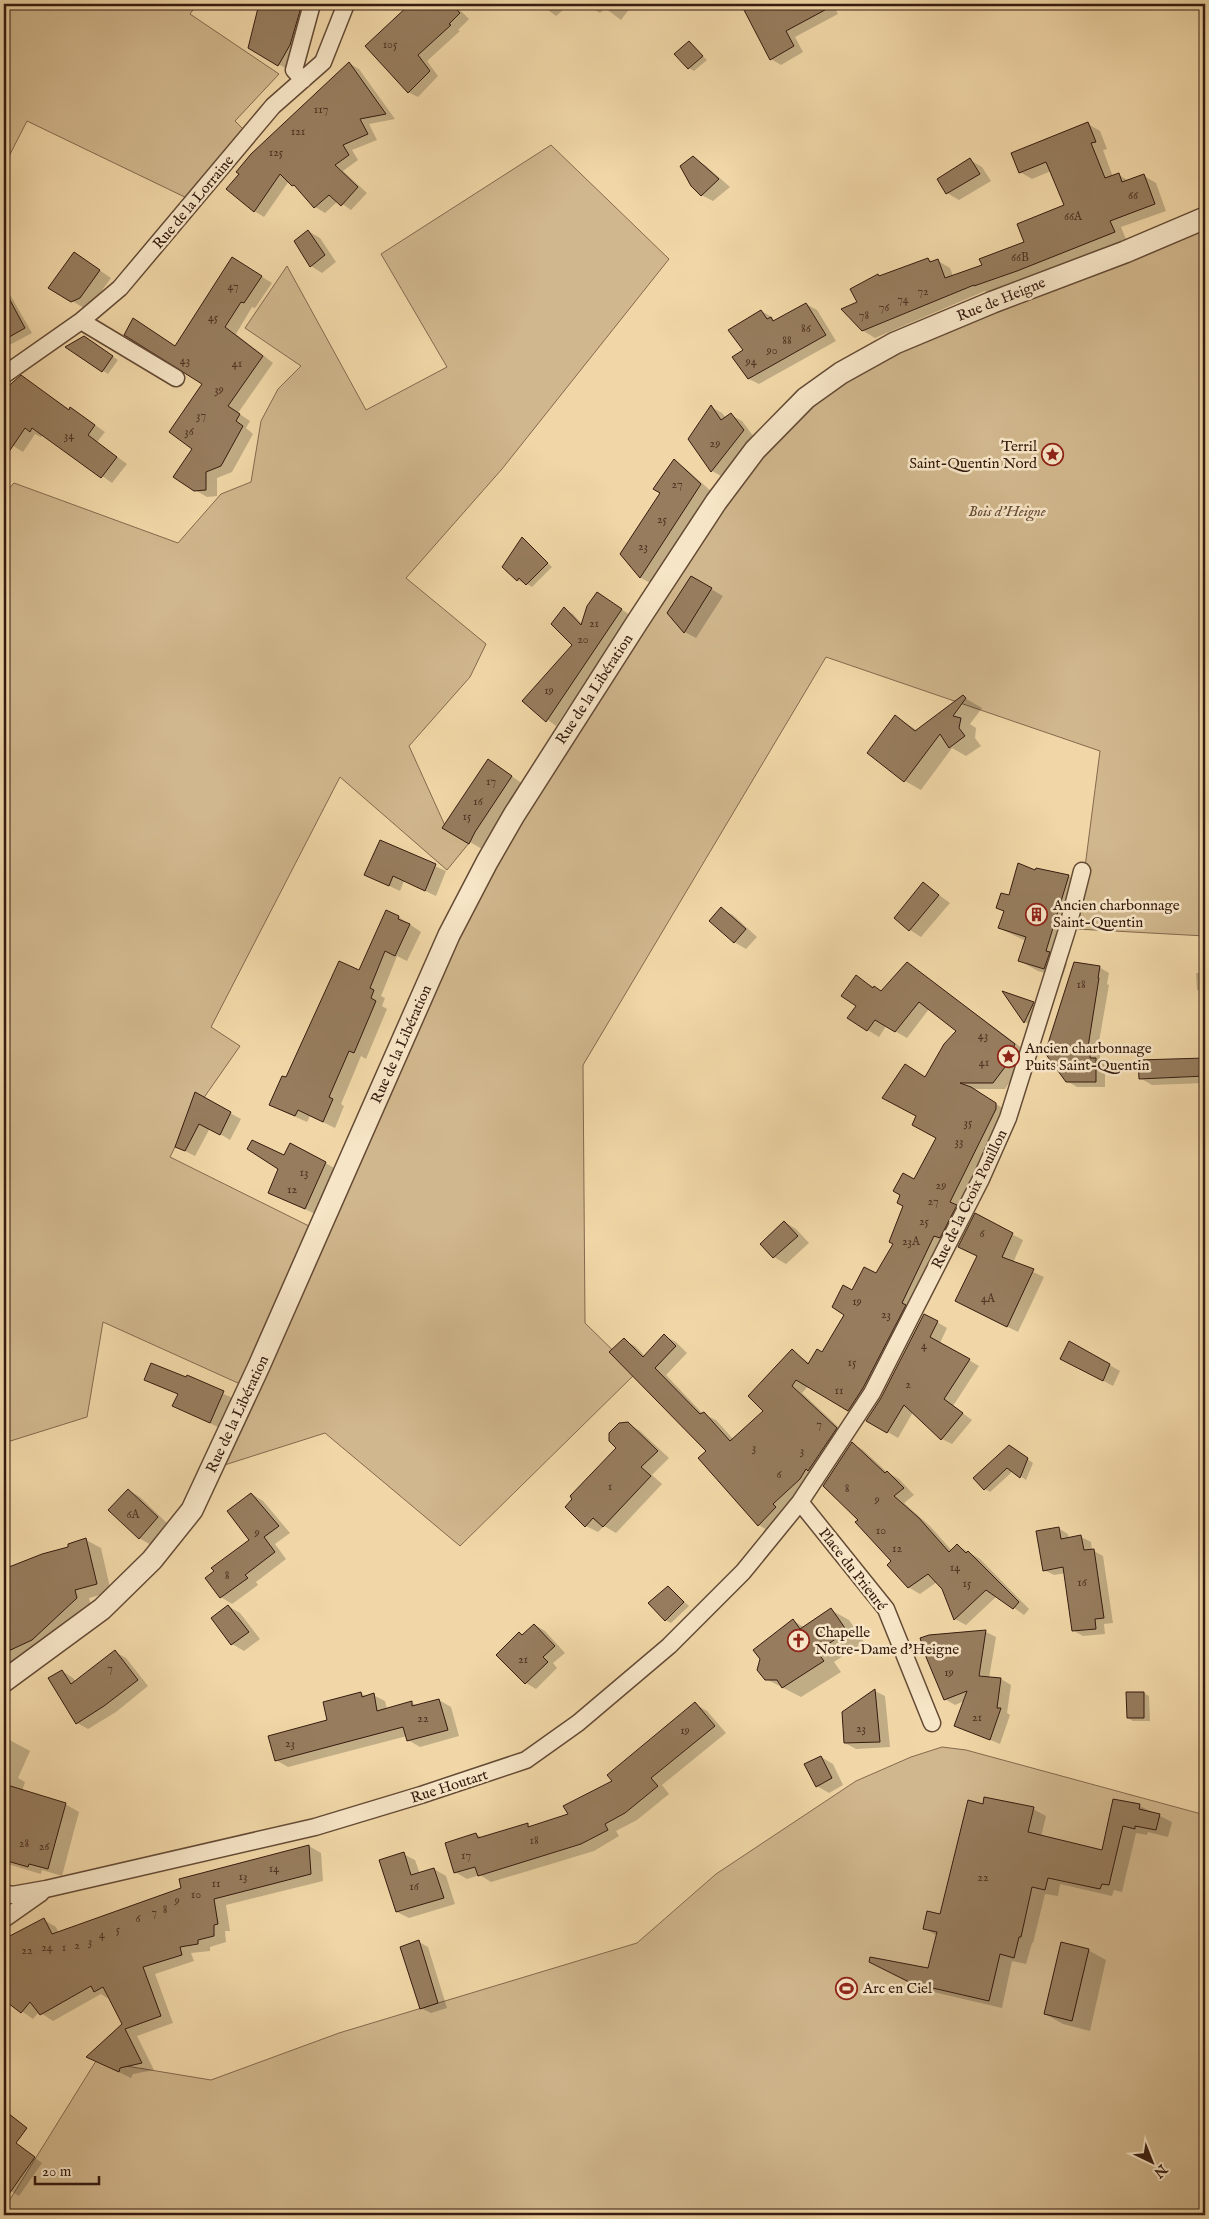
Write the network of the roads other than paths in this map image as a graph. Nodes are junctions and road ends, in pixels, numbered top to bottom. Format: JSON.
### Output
{"nodes":[{"id":1,"x":312,"y":4,"type":"edge"},
{"id":2,"x":346,"y":4,"type":"edge"},
{"id":3,"x":303,"y":80,"type":"junction"},
{"id":4,"x":1205,"y":218,"type":"edge"},
{"id":5,"x":81,"y":321,"type":"junction"},
{"id":6,"x":4,"y":375,"type":"edge"},
{"id":7,"x":176,"y":378,"type":"dead end"},
{"id":8,"x":806,"y":398,"type":"joint"},
{"id":9,"x":1082,"y":871,"type":"dead end"},
{"id":10,"x":800,"y":1502,"type":"junction"},
{"id":11,"x":4,"y":1681,"type":"edge"},
{"id":12,"x":932,"y":1722,"type":"dead end"},
{"id":13,"x":46,"y":1889,"type":"junction"},
{"id":14,"x":4,"y":1893,"type":"edge"},
{"id":15,"x":4,"y":1919,"type":"edge"}],
"edges":[{"from":1,"to":3,"type":"street"},
{"from":2,"to":3,"type":"street","name":"Rue de la Lorraine"},
{"from":3,"to":5,"type":"street","name":"Rue de la Lorraine"},
{"from":4,"to":8,"type":"street","name":"Rue de Heigne"},
{"from":5,"to":6,"type":"street","name":"Rue de la Lorraine"},
{"from":5,"to":7,"type":"street"},
{"from":8,"to":11,"type":"street","name":"Rue de la Libération"},
{"from":9,"to":10,"type":"street","name":"Rue de la Croix Pouillon"},
{"from":10,"to":12,"type":"street","name":"Place du Prieuré"},
{"from":10,"to":13,"type":"street","name":"Rue Houtart"},
{"from":13,"to":14,"type":"street","name":"Rue Houtart"},
{"from":13,"to":15,"type":"street"}]}
